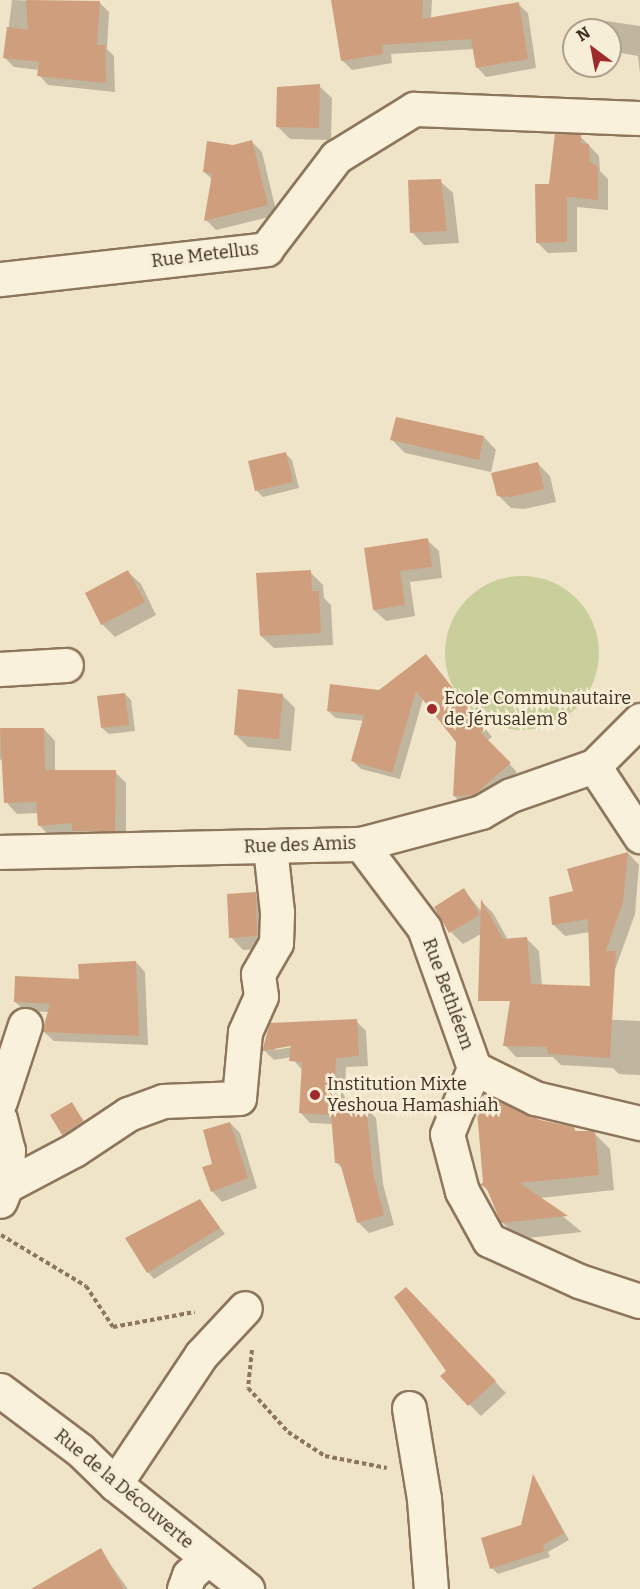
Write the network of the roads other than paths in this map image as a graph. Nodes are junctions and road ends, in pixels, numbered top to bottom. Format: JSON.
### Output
{"nodes":[{"id":1,"x":640,"y":118,"type":"edge"},
{"id":2,"x":0,"y":279,"type":"edge"},
{"id":3,"x":66,"y":665,"type":"dead end"},
{"id":4,"x":0,"y":669,"type":"edge"},
{"id":5,"x":640,"y":720,"type":"edge"},
{"id":6,"x":594,"y":766,"type":"junction"},
{"id":7,"x":640,"y":836,"type":"edge"},
{"id":8,"x":361,"y":844,"type":"junction"},
{"id":9,"x":270,"y":848,"type":"junction"},
{"id":10,"x":0,"y":852,"type":"edge"},
{"id":11,"x":25,"y":1025,"type":"dead end"},
{"id":12,"x":474,"y":1068,"type":"junction"},
{"id":13,"x":0,"y":1101,"type":"edge"},
{"id":14,"x":0,"y":1119,"type":"edge"},
{"id":15,"x":640,"y":1123,"type":"edge"},
{"id":16,"x":3,"y":1194,"type":"edge"},
{"id":17,"x":640,"y":1301,"type":"edge"},
{"id":18,"x":244,"y":1308,"type":"dead end"},
{"id":19,"x":0,"y":1390,"type":"edge"},
{"id":20,"x":409,"y":1408,"type":"dead end"},
{"id":21,"x":115,"y":1485,"type":"junction"},
{"id":22,"x":208,"y":1558,"type":"junction"},
{"id":23,"x":184,"y":1589,"type":"edge"},
{"id":24,"x":247,"y":1589,"type":"edge"},
{"id":25,"x":431,"y":1589,"type":"edge"}],
"edges":[{"from":1,"to":2,"type":"street","name":"Rue Metellus"},
{"from":3,"to":4,"type":"street"},
{"from":5,"to":6,"type":"street","name":"Rue des Amis"},
{"from":6,"to":7,"type":"street"},
{"from":6,"to":8,"type":"street","name":"Rue des Amis"},
{"from":8,"to":9,"type":"street","name":"Rue des Amis"},
{"from":8,"to":12,"type":"street","name":"Rue Bethléem"},
{"from":9,"to":10,"type":"street","name":"Rue des Amis"},
{"from":9,"to":16,"type":"street"},
{"from":11,"to":13,"type":"street"},
{"from":12,"to":15,"type":"street"},
{"from":12,"to":17,"type":"street","name":"Rue Bethléem"},
{"from":14,"to":16,"type":"street"},
{"from":18,"to":21,"type":"street"},
{"from":19,"to":21,"type":"street","name":"Rue de la Découverte"},
{"from":20,"to":25,"type":"street"},
{"from":21,"to":22,"type":"street","name":"Rue de la Découverte"},
{"from":22,"to":23,"type":"street"},
{"from":22,"to":24,"type":"street","name":"Rue de la Découverte"}]}
